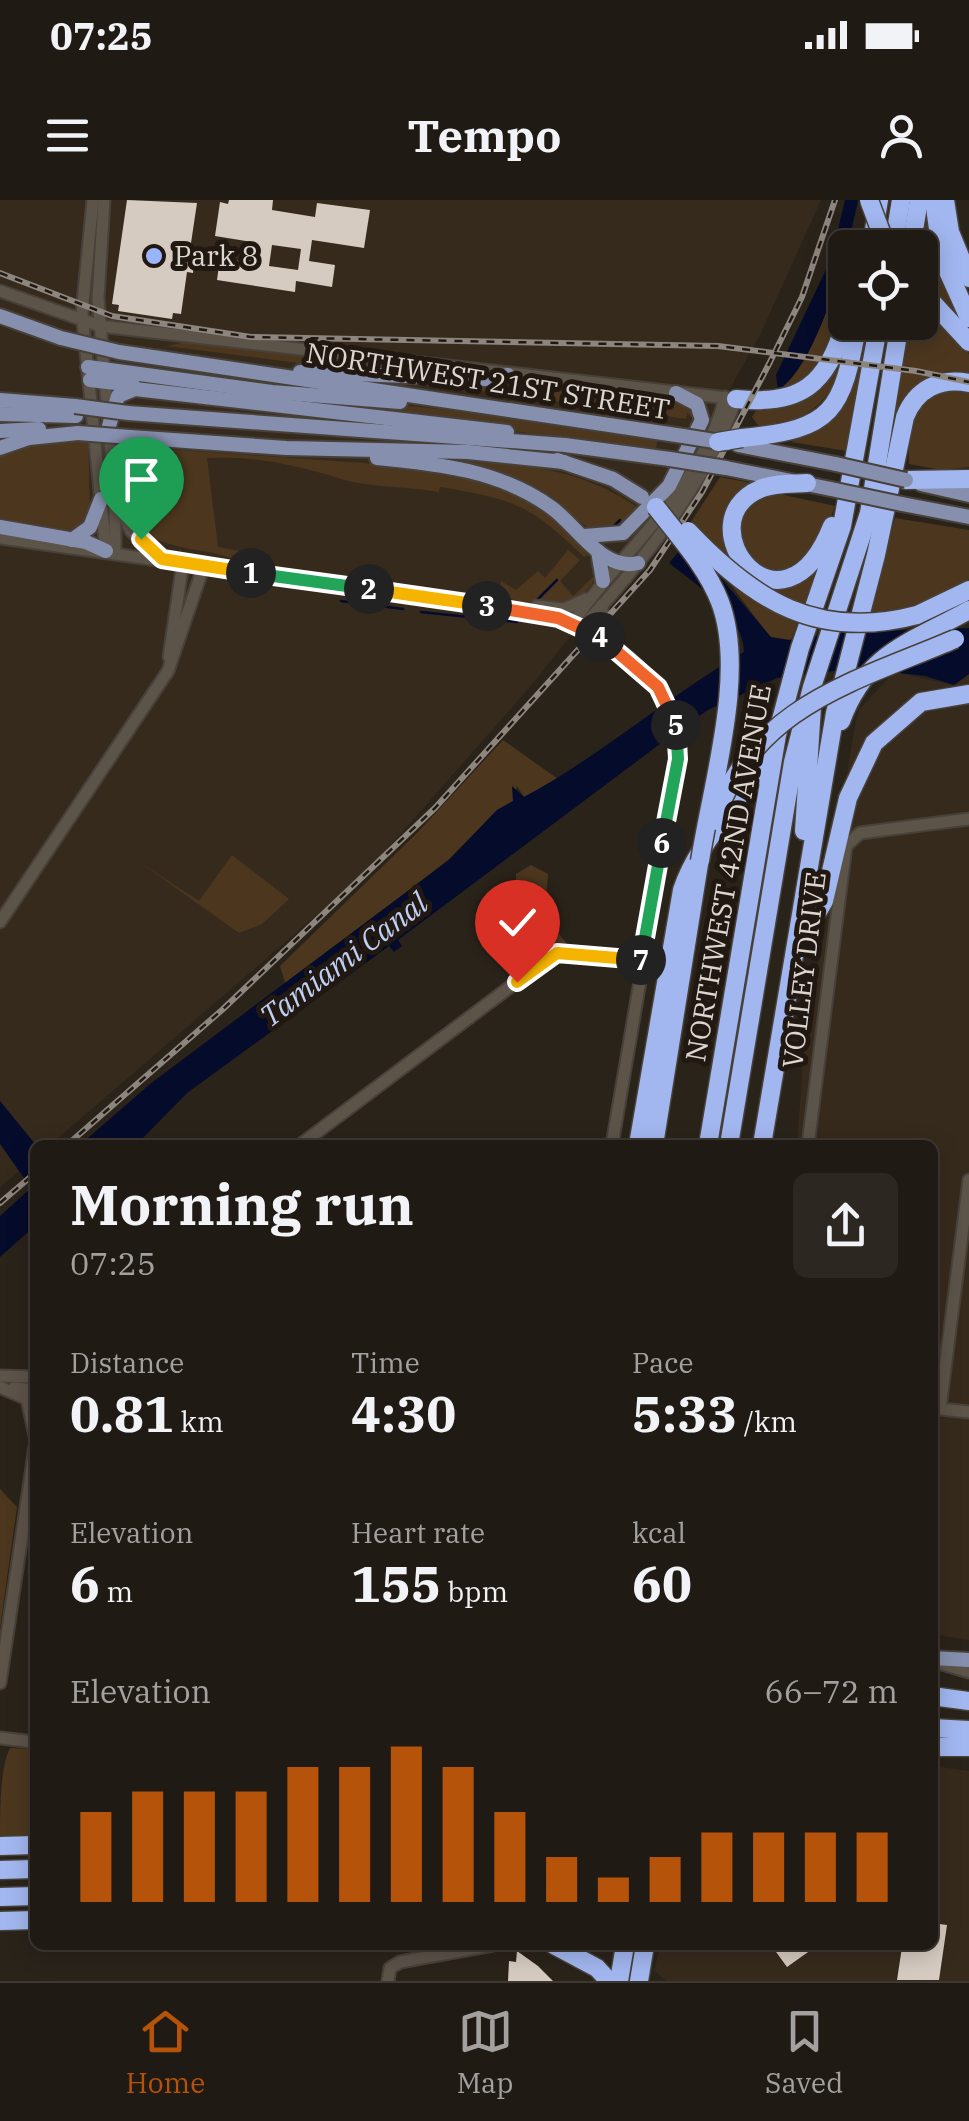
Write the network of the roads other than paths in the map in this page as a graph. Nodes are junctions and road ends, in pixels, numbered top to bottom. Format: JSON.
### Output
{"nodes":[{"id":1,"x":93,"y":200,"type":"edge"},
{"id":2,"x":104,"y":200,"type":"edge"},
{"id":3,"x":869,"y":200,"type":"edge"},
{"id":4,"x":880,"y":200,"type":"edge"},
{"id":5,"x":901,"y":200,"type":"edge"},
{"id":6,"x":919,"y":200,"type":"edge"},
{"id":7,"x":934,"y":200,"type":"edge"},
{"id":8,"x":945,"y":200,"type":"edge"},
{"id":9,"x":875,"y":230,"type":"edge"},
{"id":10,"x":879,"y":230,"type":"edge"},
{"id":11,"x":886,"y":230,"type":"edge"},
{"id":12,"x":914,"y":230,"type":"edge"},
{"id":13,"x":969,"y":278,"type":"edge"},
{"id":14,"x":0,"y":292,"type":"edge"},
{"id":15,"x":938,"y":309,"type":"edge"},
{"id":16,"x":0,"y":316,"type":"edge"},
{"id":17,"x":969,"y":318,"type":"edge"},
{"id":18,"x":83,"y":323,"type":"junction"},
{"id":19,"x":100,"y":326,"type":"junction"},
{"id":20,"x":839,"y":340,"type":"edge"},
{"id":21,"x":854,"y":340,"type":"edge"},
{"id":22,"x":875,"y":340,"type":"edge"},
{"id":23,"x":897,"y":340,"type":"edge"},
{"id":24,"x":969,"y":342,"type":"edge"},
{"id":25,"x":278,"y":374,"type":"junction"},
{"id":26,"x":97,"y":375,"type":"junction"},
{"id":27,"x":508,"y":375,"type":"junction"},
{"id":28,"x":969,"y":384,"type":"edge"},
{"id":29,"x":145,"y":389,"type":"junction"},
{"id":30,"x":676,"y":393,"type":"junction"},
{"id":31,"x":730,"y":398,"type":"junction"},
{"id":32,"x":0,"y":400,"type":"edge"},
{"id":33,"x":481,"y":406,"type":"junction"},
{"id":34,"x":76,"y":411,"type":"junction"},
{"id":35,"x":0,"y":414,"type":"edge"},
{"id":36,"x":109,"y":426,"type":"junction"},
{"id":37,"x":0,"y":431,"type":"edge"},
{"id":38,"x":78,"y":433,"type":"junction"},
{"id":39,"x":510,"y":442,"type":"junction"},
{"id":40,"x":718,"y":442,"type":"joint"},
{"id":41,"x":740,"y":442,"type":"junction"},
{"id":42,"x":0,"y":448,"type":"edge"},
{"id":43,"x":286,"y":448,"type":"junction"},
{"id":44,"x":586,"y":448,"type":"junction"},
{"id":45,"x":564,"y":462,"type":"junction"},
{"id":46,"x":969,"y":479,"type":"edge"},
{"id":47,"x":906,"y":480,"type":"junction"},
{"id":48,"x":806,"y":484,"type":"junction"},
{"id":49,"x":840,"y":490,"type":"junction"},
{"id":50,"x":969,"y":495,"type":"edge"},
{"id":51,"x":108,"y":498,"type":"junction"},
{"id":52,"x":649,"y":502,"type":"junction"},
{"id":53,"x":969,"y":517,"type":"edge"},
{"id":54,"x":0,"y":527,"type":"edge"},
{"id":55,"x":584,"y":536,"type":"junction"},
{"id":56,"x":72,"y":540,"type":"junction"},
{"id":57,"x":0,"y":542,"type":"edge"},
{"id":58,"x":598,"y":551,"type":"junction"},
{"id":59,"x":110,"y":552,"type":"junction"},
{"id":60,"x":162,"y":559,"type":"junction"},
{"id":61,"x":183,"y":562,"type":"junction"},
{"id":62,"x":638,"y":563,"type":"junction"},
{"id":63,"x":620,"y":564,"type":"junction"},
{"id":64,"x":204,"y":565,"type":"junction"},
{"id":65,"x":604,"y":581,"type":"junction"},
{"id":66,"x":969,"y":590,"type":"edge"},
{"id":67,"x":590,"y":596,"type":"junction"},
{"id":68,"x":602,"y":605,"type":"junction"},
{"id":69,"x":490,"y":606,"type":"junction"},
{"id":70,"x":969,"y":610,"type":"edge"},
{"id":71,"x":578,"y":624,"type":"junction"},
{"id":72,"x":969,"y":631,"type":"edge"},
{"id":73,"x":614,"y":646,"type":"junction"},
{"id":74,"x":168,"y":671,"type":"junction"},
{"id":75,"x":812,"y":687,"type":"junction"},
{"id":76,"x":969,"y":694,"type":"edge"},
{"id":77,"x":777,"y":735,"type":"junction"},
{"id":78,"x":828,"y":754,"type":"junction"},
{"id":79,"x":969,"y":819,"type":"edge"},
{"id":80,"x":700,"y":861,"type":"junction"},
{"id":81,"x":804,"y":892,"type":"junction"},
{"id":82,"x":0,"y":922,"type":"edge"},
{"id":83,"x":794,"y":950,"type":"junction"},
{"id":84,"x":640,"y":963,"type":"junction"},
{"id":85,"x":307,"y":1140,"type":"edge"},
{"id":86,"x":613,"y":1140,"type":"edge"},
{"id":87,"x":639,"y":1140,"type":"edge"},
{"id":88,"x":655,"y":1140,"type":"edge"},
{"id":89,"x":709,"y":1140,"type":"edge"},
{"id":90,"x":730,"y":1140,"type":"edge"},
{"id":91,"x":763,"y":1140,"type":"edge"},
{"id":92,"x":809,"y":1140,"type":"edge"},
{"id":93,"x":969,"y":1180,"type":"edge"},
{"id":94,"x":0,"y":1376,"type":"edge"},
{"id":95,"x":30,"y":1377,"type":"edge"},
{"id":96,"x":0,"y":1386,"type":"edge"},
{"id":97,"x":30,"y":1389,"type":"edge"},
{"id":98,"x":938,"y":1394,"type":"edge"},
{"id":99,"x":938,"y":1408,"type":"edge"},
{"id":100,"x":969,"y":1412,"type":"edge"},
{"id":101,"x":30,"y":1413,"type":"edge"},
{"id":102,"x":30,"y":1481,"type":"edge"},
{"id":103,"x":938,"y":1649,"type":"edge"},
{"id":104,"x":963,"y":1659,"type":"edge"},
{"id":105,"x":938,"y":1660,"type":"edge"},
{"id":106,"x":938,"y":1662,"type":"edge"},
{"id":107,"x":969,"y":1672,"type":"edge"},
{"id":108,"x":0,"y":1683,"type":"edge"},
{"id":109,"x":938,"y":1697,"type":"edge"},
{"id":110,"x":969,"y":1701,"type":"edge"},
{"id":111,"x":938,"y":1728,"type":"edge"},
{"id":112,"x":969,"y":1730,"type":"edge"},
{"id":113,"x":0,"y":1738,"type":"edge"},
{"id":114,"x":30,"y":1741,"type":"edge"},
{"id":115,"x":938,"y":1747,"type":"edge"},
{"id":116,"x":969,"y":1747,"type":"edge"},
{"id":117,"x":30,"y":1844,"type":"edge"},
{"id":118,"x":0,"y":1846,"type":"edge"},
{"id":119,"x":30,"y":1869,"type":"edge"},
{"id":120,"x":0,"y":1870,"type":"edge"},
{"id":121,"x":30,"y":1896,"type":"edge"},
{"id":122,"x":0,"y":1897,"type":"edge"},
{"id":123,"x":30,"y":1920,"type":"edge"},
{"id":124,"x":0,"y":1921,"type":"edge"},
{"id":125,"x":469,"y":1950,"type":"edge"},
{"id":126,"x":563,"y":1950,"type":"edge"},
{"id":127,"x":624,"y":1950,"type":"edge"},
{"id":128,"x":644,"y":1950,"type":"edge"},
{"id":129,"x":388,"y":1981,"type":"edge"},
{"id":130,"x":609,"y":1981,"type":"edge"},
{"id":131,"x":619,"y":1981,"type":"edge"},
{"id":132,"x":638,"y":1981,"type":"edge"}],
"edges":[{"from":1,"to":18,"type":"street"},
{"from":2,"to":19,"type":"street"},
{"from":3,"to":9,"type":"highway","bridge":true},
{"from":4,"to":10,"type":"highway"},
{"from":5,"to":11,"type":"highway"},
{"from":6,"to":12,"type":"highway"},
{"from":7,"to":17,"type":"highway"},
{"from":8,"to":13,"type":"highway"},
{"from":14,"to":18,"type":"street"},
{"from":15,"to":24,"type":"highway"},
{"from":16,"to":25,"type":"main road","name":"NORTHWEST 21ST STREET","bridge":true},
{"from":18,"to":19,"type":"street"},
{"from":18,"to":26,"type":"street"},
{"from":19,"to":26,"type":"street"},
{"from":19,"to":27,"type":"street"},
{"from":20,"to":31,"type":"highway"},
{"from":21,"to":41,"type":"highway"},
{"from":22,"to":49,"type":"highway","name":"NORTHWEST 42ND AVENUE"},
{"from":23,"to":75,"type":"highway","name":"NORTHWEST 42ND AVENUE"},
{"from":25,"to":27,"type":"main road"},
{"from":25,"to":33,"type":"main road","name":"NORTHWEST 21ST STREET"},
{"from":26,"to":29,"type":"main road"},
{"from":26,"to":33,"type":"main road"},
{"from":26,"to":36,"type":"street"},
{"from":26,"to":51,"type":"street"},
{"from":27,"to":30,"type":"street"},
{"from":28,"to":78,"type":"highway"},
{"from":29,"to":36,"type":"main road"},
{"from":29,"to":44,"type":"main road"},
{"from":30,"to":31,"type":"street"},
{"from":30,"to":55,"type":"main road"},
{"from":31,"to":62,"type":"street"},
{"from":31,"to":63,"type":"street"},
{"from":32,"to":34,"type":"main road"},
{"from":33,"to":40,"type":"main road","name":"NORTHWEST 21ST STREET","bridge":true},
{"from":34,"to":35,"type":"main road"},
{"from":34,"to":39,"type":"main road","name":"NORTHWEST 21ST STREET","bridge":true},
{"from":36,"to":51,"type":"street"},
{"from":37,"to":38,"type":"main road"},
{"from":38,"to":42,"type":"main road"},
{"from":38,"to":43,"type":"main road","bridge":true},
{"from":39,"to":44,"type":"main road","name":"NORTHWEST 21ST STREET"},
{"from":39,"to":45,"type":"main road"},
{"from":40,"to":41,"type":"highway","bridge":true},
{"from":41,"to":47,"type":"main road","bridge":true},
{"from":43,"to":45,"type":"main road"},
{"from":43,"to":55,"type":"main road"},
{"from":44,"to":48,"type":"main road","name":"NORTHWEST 21ST STREET","bridge":true},
{"from":45,"to":52,"type":"main road"},
{"from":46,"to":47,"type":"highway"},
{"from":47,"to":50,"type":"main road"},
{"from":48,"to":49,"type":"main road","name":"NORTHWEST 21ST STREET"},
{"from":48,"to":49,"type":"highway"},
{"from":49,"to":53,"type":"main road","name":"NORTHWEST 21ST STREET","bridge":true},
{"from":49,"to":77,"type":"highway","name":"NORTHWEST 42ND AVENUE"},
{"from":51,"to":56,"type":"main road"},
{"from":51,"to":59,"type":"street"},
{"from":51,"to":60,"type":"street"},
{"from":52,"to":66,"type":"highway","bridge":true},
{"from":52,"to":80,"type":"highway","bridge":true},
{"from":54,"to":56,"type":"main road"},
{"from":55,"to":58,"type":"main road"},
{"from":56,"to":59,"type":"main road"},
{"from":57,"to":59,"type":"street"},
{"from":58,"to":63,"type":"main road"},
{"from":58,"to":65,"type":"main road"},
{"from":59,"to":60,"type":"street"},
{"from":60,"to":61,"type":"street"},
{"from":61,"to":64,"type":"street"},
{"from":61,"to":74,"type":"street"},
{"from":62,"to":63,"type":"main road"},
{"from":62,"to":68,"type":"street"},
{"from":63,"to":65,"type":"street"},
{"from":64,"to":69,"type":"street"},
{"from":64,"to":74,"type":"street"},
{"from":65,"to":67,"type":"street"},
{"from":67,"to":69,"type":"street"},
{"from":67,"to":71,"type":"street"},
{"from":68,"to":71,"type":"street"},
{"from":68,"to":73,"type":"street"},
{"from":69,"to":71,"type":"street"},
{"from":70,"to":78,"type":"highway"},
{"from":71,"to":73,"type":"street"},
{"from":72,"to":80,"type":"highway","bridge":true},
{"from":73,"to":84,"type":"street"},
{"from":74,"to":82,"type":"street"},
{"from":75,"to":81,"type":"highway"},
{"from":75,"to":90,"type":"highway","name":"NORTHWEST 42ND AVENUE"},
{"from":76,"to":83,"type":"highway"},
{"from":77,"to":87,"type":"highway"},
{"from":77,"to":89,"type":"highway","name":"NORTHWEST 42ND AVENUE"},
{"from":78,"to":81,"type":"highway"},
{"from":79,"to":92,"type":"street","name":"VOLLEY DRIVE"},
{"from":80,"to":88,"type":"highway"},
{"from":81,"to":83,"type":"highway"},
{"from":83,"to":91,"type":"highway"},
{"from":84,"to":85,"type":"street"},
{"from":84,"to":86,"type":"street"},
{"from":93,"to":98,"type":"street"},
{"from":94,"to":95,"type":"street"},
{"from":96,"to":97,"type":"street"},
{"from":96,"to":101,"type":"street"},
{"from":99,"to":100,"type":"street"},
{"from":102,"to":108,"type":"street"},
{"from":103,"to":104,"type":"main road"},
{"from":104,"to":105,"type":"main road"},
{"from":106,"to":107,"type":"street"},
{"from":109,"to":110,"type":"highway"},
{"from":111,"to":112,"type":"highway"},
{"from":113,"to":114,"type":"street"},
{"from":115,"to":116,"type":"highway"},
{"from":117,"to":118,"type":"highway"},
{"from":119,"to":120,"type":"highway"},
{"from":121,"to":122,"type":"highway"},
{"from":123,"to":124,"type":"highway"},
{"from":125,"to":129,"type":"street"},
{"from":126,"to":130,"type":"highway"},
{"from":127,"to":131,"type":"highway"},
{"from":128,"to":132,"type":"highway"}]}
